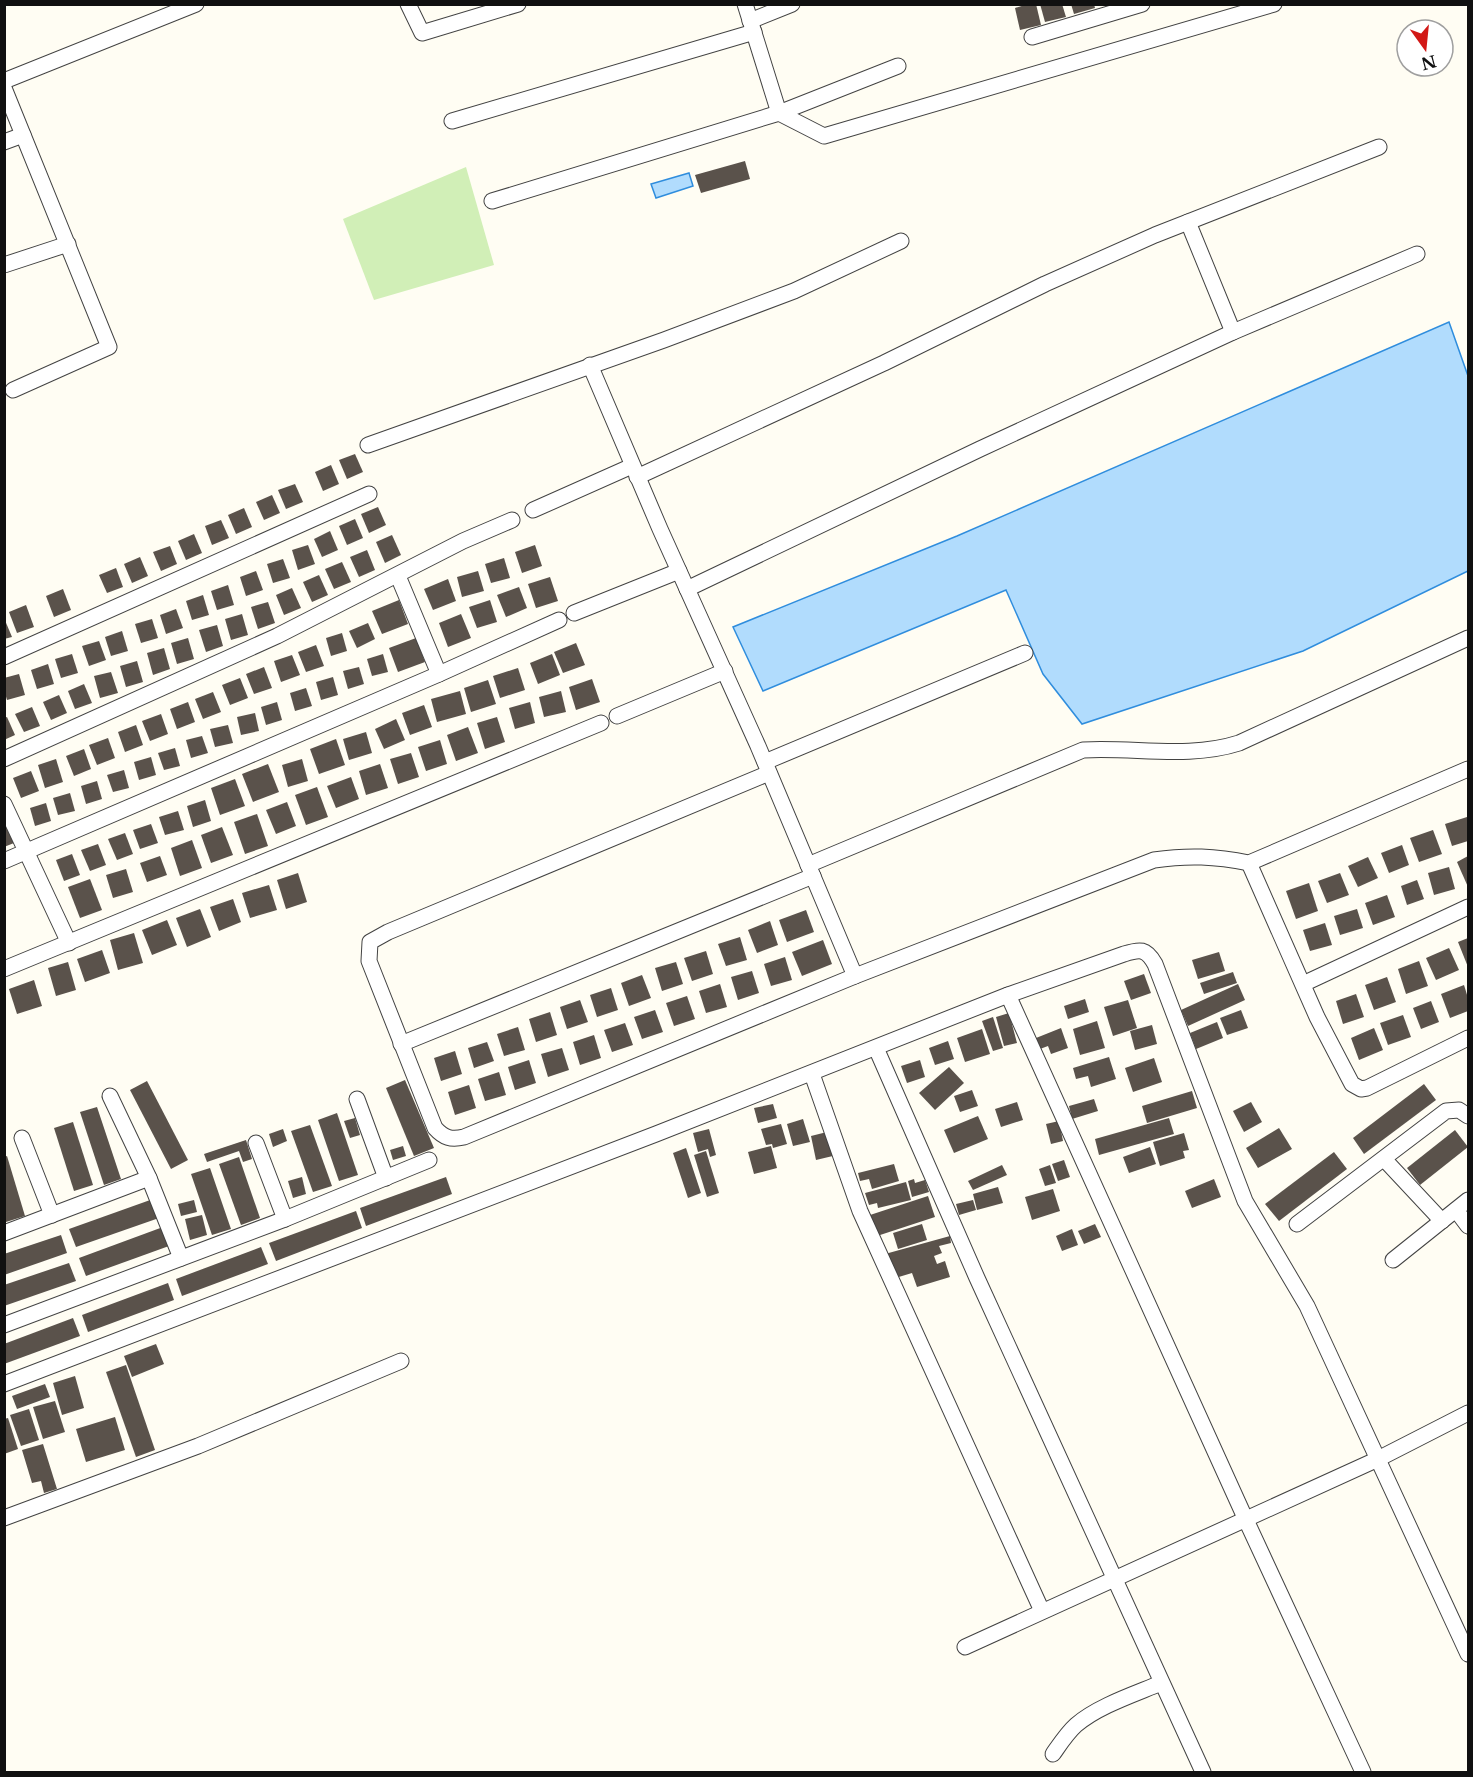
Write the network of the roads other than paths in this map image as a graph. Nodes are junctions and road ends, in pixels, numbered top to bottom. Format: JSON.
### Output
{"nodes":[{"id":1,"x":196,"y":4,"type":"edge"},
{"id":2,"x":408,"y":4,"type":"edge"},
{"id":3,"x":518,"y":4,"type":"edge"},
{"id":4,"x":745,"y":4,"type":"edge"},
{"id":5,"x":792,"y":4,"type":"edge"},
{"id":6,"x":1142,"y":4,"type":"edge"},
{"id":7,"x":1274,"y":4,"type":"edge"},
{"id":8,"x":752,"y":26,"type":"junction"},
{"id":9,"x":1032,"y":38,"type":"dead end"},
{"id":10,"x":898,"y":66,"type":"dead end"},
{"id":11,"x":4,"y":81,"type":"edge"},
{"id":12,"x":4,"y":88,"type":"edge"},
{"id":13,"x":779,"y":113,"type":"junction"},
{"id":14,"x":452,"y":121,"type":"dead end"},
{"id":15,"x":23,"y":135,"type":"junction"},
{"id":16,"x":4,"y":142,"type":"edge"},
{"id":17,"x":1380,"y":147,"type":"dead end"},
{"id":18,"x":492,"y":201,"type":"dead end"},
{"id":19,"x":1188,"y":222,"type":"junction"},
{"id":20,"x":901,"y":241,"type":"dead end"},
{"id":21,"x":68,"y":244,"type":"junction"},
{"id":22,"x":1418,"y":254,"type":"dead end"},
{"id":23,"x":4,"y":265,"type":"edge"},
{"id":24,"x":1233,"y":332,"type":"junction"},
{"id":25,"x":590,"y":365,"type":"junction"},
{"id":26,"x":13,"y":390,"type":"dead end"},
{"id":27,"x":368,"y":445,"type":"dead end"},
{"id":28,"x":635,"y":471,"type":"junction"},
{"id":29,"x":369,"y":494,"type":"dead end"},
{"id":30,"x":532,"y":510,"type":"dead end"},
{"id":31,"x":512,"y":520,"type":"dead end"},
{"id":32,"x":679,"y":572,"type":"junction"},
{"id":33,"x":398,"y":576,"type":"junction"},
{"id":34,"x":687,"y":589,"type":"junction"},
{"id":35,"x":574,"y":613,"type":"dead end"},
{"id":36,"x":559,"y":620,"type":"dead end"},
{"id":37,"x":1467,"y":645,"type":"edge"},
{"id":38,"x":1025,"y":653,"type":"dead end"},
{"id":39,"x":4,"y":657,"type":"edge"},
{"id":40,"x":725,"y":671,"type":"junction"},
{"id":41,"x":439,"y":674,"type":"junction"},
{"id":42,"x":617,"y":716,"type":"dead end"},
{"id":43,"x":601,"y":723,"type":"dead end"},
{"id":44,"x":4,"y":759,"type":"edge"},
{"id":45,"x":767,"y":767,"type":"junction"},
{"id":46,"x":1468,"y":769,"type":"edge"},
{"id":47,"x":4,"y":804,"type":"edge"},
{"id":48,"x":26,"y":851,"type":"junction"},
{"id":49,"x":4,"y":861,"type":"edge"},
{"id":50,"x":1249,"y":863,"type":"junction"},
{"id":51,"x":811,"y":870,"type":"junction"},
{"id":52,"x":1468,"y":907,"type":"edge"},
{"id":53,"x":69,"y":943,"type":"junction"},
{"id":54,"x":4,"y":969,"type":"edge"},
{"id":55,"x":855,"y":976,"type":"junction"},
{"id":56,"x":1303,"y":984,"type":"junction"},
{"id":57,"x":1008,"y":995,"type":"junction"},
{"id":58,"x":1468,"y":1038,"type":"edge"},
{"id":59,"x":401,"y":1044,"type":"junction"},
{"id":60,"x":876,"y":1048,"type":"junction"},
{"id":61,"x":812,"y":1074,"type":"junction"},
{"id":62,"x":110,"y":1096,"type":"dead end"},
{"id":63,"x":357,"y":1098,"type":"dead end"},
{"id":64,"x":1468,"y":1116,"type":"edge"},
{"id":65,"x":22,"y":1138,"type":"dead end"},
{"id":66,"x":256,"y":1143,"type":"dead end"},
{"id":67,"x":1384,"y":1159,"type":"junction"},
{"id":68,"x":429,"y":1160,"type":"dead end"},
{"id":69,"x":149,"y":1178,"type":"junction"},
{"id":70,"x":386,"y":1178,"type":"junction"},
{"id":71,"x":1468,"y":1200,"type":"edge"},
{"id":72,"x":1456,"y":1210,"type":"junction"},
{"id":73,"x":52,"y":1215,"type":"junction"},
{"id":74,"x":285,"y":1219,"type":"junction"},
{"id":75,"x":1442,"y":1221,"type":"junction"},
{"id":76,"x":1297,"y":1224,"type":"dead end"},
{"id":77,"x":1468,"y":1226,"type":"edge"},
{"id":78,"x":4,"y":1233,"type":"edge"},
{"id":79,"x":181,"y":1258,"type":"junction"},
{"id":80,"x":1393,"y":1260,"type":"dead end"},
{"id":81,"x":4,"y":1325,"type":"edge"},
{"id":82,"x":401,"y":1361,"type":"dead end"},
{"id":83,"x":4,"y":1384,"type":"edge"},
{"id":84,"x":1468,"y":1413,"type":"edge"},
{"id":85,"x":1378,"y":1459,"type":"junction"},
{"id":86,"x":4,"y":1518,"type":"edge"},
{"id":87,"x":1246,"y":1520,"type":"junction"},
{"id":88,"x":1116,"y":1579,"type":"junction"},
{"id":89,"x":1042,"y":1611,"type":"junction"},
{"id":90,"x":965,"y":1647,"type":"dead end"},
{"id":91,"x":1468,"y":1654,"type":"edge"},
{"id":92,"x":1161,"y":1683,"type":"junction"},
{"id":93,"x":1053,"y":1754,"type":"dead end"},
{"id":94,"x":1203,"y":1773,"type":"edge"},
{"id":95,"x":1363,"y":1773,"type":"edge"}],
"edges":[{"from":1,"to":11,"type":"street"},
{"from":2,"to":3,"type":"street"},
{"from":4,"to":8,"type":"street"},
{"from":5,"to":8,"type":"street"},
{"from":6,"to":9,"type":"street"},
{"from":7,"to":13,"type":"street"},
{"from":8,"to":13,"type":"street"},
{"from":8,"to":14,"type":"street"},
{"from":10,"to":13,"type":"street"},
{"from":12,"to":15,"type":"street"},
{"from":13,"to":18,"type":"street"},
{"from":15,"to":16,"type":"street"},
{"from":15,"to":21,"type":"street"},
{"from":17,"to":19,"type":"street"},
{"from":19,"to":24,"type":"street"},
{"from":19,"to":28,"type":"street"},
{"from":20,"to":25,"type":"street"},
{"from":21,"to":23,"type":"street"},
{"from":21,"to":26,"type":"street"},
{"from":22,"to":24,"type":"street"},
{"from":24,"to":34,"type":"street"},
{"from":25,"to":27,"type":"street"},
{"from":25,"to":28,"type":"street"},
{"from":28,"to":30,"type":"street"},
{"from":28,"to":32,"type":"street"},
{"from":29,"to":39,"type":"street"},
{"from":31,"to":33,"type":"street"},
{"from":32,"to":34,"type":"street"},
{"from":32,"to":35,"type":"street"},
{"from":33,"to":41,"type":"street"},
{"from":33,"to":44,"type":"street"},
{"from":34,"to":40,"type":"street"},
{"from":36,"to":41,"type":"street"},
{"from":37,"to":51,"type":"street"},
{"from":38,"to":45,"type":"street"},
{"from":40,"to":42,"type":"street"},
{"from":40,"to":45,"type":"street"},
{"from":41,"to":48,"type":"street"},
{"from":43,"to":53,"type":"street"},
{"from":45,"to":51,"type":"street"},
{"from":45,"to":59,"type":"street"},
{"from":46,"to":50,"type":"street"},
{"from":47,"to":48,"type":"street"},
{"from":48,"to":49,"type":"street"},
{"from":48,"to":53,"type":"street"},
{"from":50,"to":55,"type":"street"},
{"from":50,"to":56,"type":"street"},
{"from":51,"to":55,"type":"street"},
{"from":51,"to":59,"type":"street"},
{"from":52,"to":56,"type":"street"},
{"from":53,"to":54,"type":"street"},
{"from":55,"to":59,"type":"street"},
{"from":56,"to":58,"type":"street"},
{"from":57,"to":60,"type":"street"},
{"from":57,"to":85,"type":"street"},
{"from":57,"to":87,"type":"street"},
{"from":60,"to":61,"type":"street"},
{"from":60,"to":88,"type":"street"},
{"from":61,"to":83,"type":"street"},
{"from":61,"to":89,"type":"street"},
{"from":62,"to":69,"type":"street"},
{"from":63,"to":70,"type":"street"},
{"from":64,"to":67,"type":"street"},
{"from":65,"to":73,"type":"street"},
{"from":66,"to":74,"type":"street"},
{"from":67,"to":75,"type":"street"},
{"from":67,"to":76,"type":"street"},
{"from":68,"to":70,"type":"street"},
{"from":69,"to":73,"type":"street"},
{"from":69,"to":79,"type":"street"},
{"from":70,"to":74,"type":"street"},
{"from":71,"to":72,"type":"street"},
{"from":72,"to":75,"type":"street"},
{"from":72,"to":77,"type":"street"},
{"from":73,"to":78,"type":"street"},
{"from":74,"to":79,"type":"street"},
{"from":75,"to":80,"type":"street"},
{"from":79,"to":81,"type":"street"},
{"from":82,"to":86,"type":"street"},
{"from":84,"to":85,"type":"street"},
{"from":85,"to":87,"type":"street"},
{"from":85,"to":91,"type":"street"},
{"from":87,"to":88,"type":"street"},
{"from":87,"to":95,"type":"street"},
{"from":88,"to":89,"type":"street"},
{"from":88,"to":92,"type":"street"},
{"from":89,"to":90,"type":"street"},
{"from":92,"to":93,"type":"street"},
{"from":92,"to":94,"type":"street"}]}
